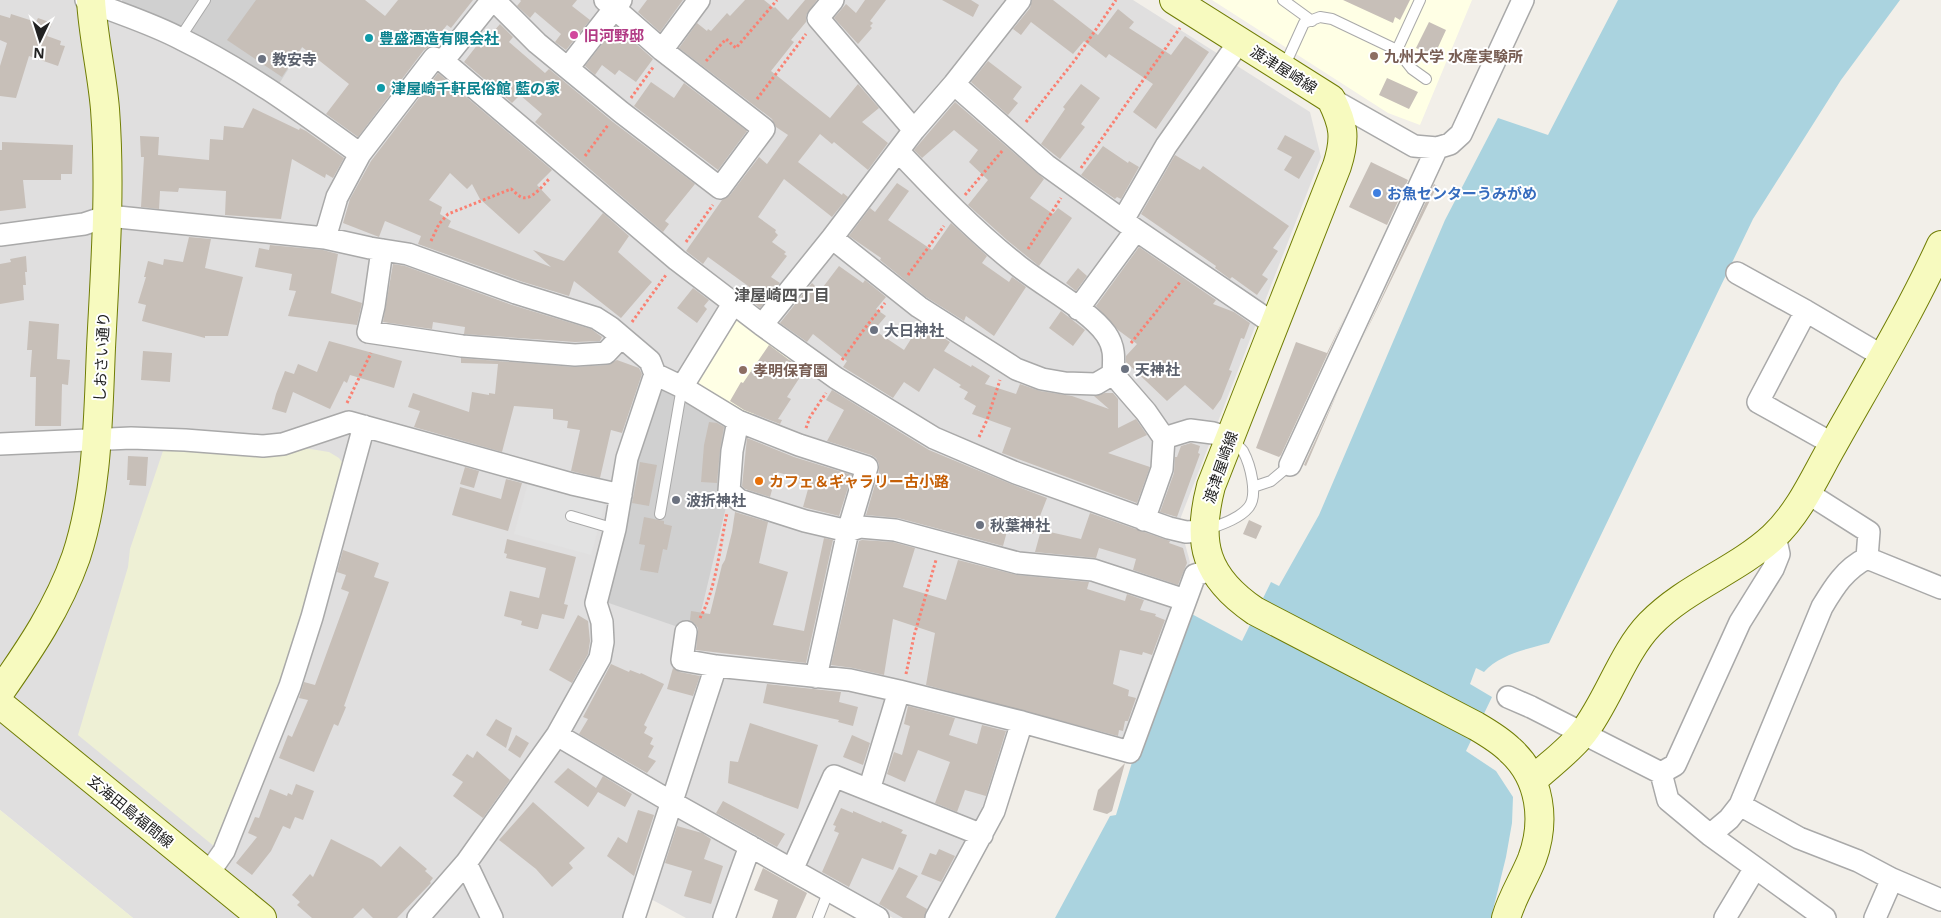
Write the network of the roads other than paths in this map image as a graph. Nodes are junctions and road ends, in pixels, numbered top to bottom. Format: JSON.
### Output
{"nodes":[{"id":1,"x":205,"y":0,"type":"edge"},
{"id":2,"x":493,"y":0,"type":"edge"},
{"id":3,"x":699,"y":0,"type":"edge"},
{"id":4,"x":1020,"y":0,"type":"edge"},
{"id":5,"x":1283,"y":0,"type":"edge"},
{"id":6,"x":1420,"y":0,"type":"edge"},
{"id":7,"x":1522,"y":0,"type":"edge"},
{"id":8,"x":89,"y":1,"type":"edge"},
{"id":9,"x":614,"y":3,"type":"edge"},
{"id":10,"x":825,"y":6,"type":"edge"},
{"id":11,"x":1183,"y":6,"type":"edge"},
{"id":12,"x":1312,"y":21,"type":"junction"},
{"id":13,"x":180,"y":38,"type":"junction"},
{"id":14,"x":1239,"y":42,"type":"junction"},
{"id":15,"x":662,"y":50,"type":"junction"},
{"id":16,"x":1397,"y":50,"type":"junction"},
{"id":17,"x":443,"y":61,"type":"junction"},
{"id":18,"x":568,"y":68,"type":"junction"},
{"id":19,"x":1283,"y":69,"type":"junction"},
{"id":20,"x":1426,"y":79,"type":"dead end"},
{"id":21,"x":954,"y":84,"type":"junction"},
{"id":22,"x":1331,"y":99,"type":"junction"},
{"id":23,"x":914,"y":130,"type":"junction"},
{"id":24,"x":1437,"y":148,"type":"junction"},
{"id":25,"x":898,"y":151,"type":"junction"},
{"id":26,"x":360,"y":154,"type":"junction"},
{"id":27,"x":108,"y":216,"type":"junction"},
{"id":28,"x":1129,"y":225,"type":"junction"},
{"id":29,"x":0,"y":235,"type":"edge"},
{"id":30,"x":325,"y":238,"type":"junction"},
{"id":31,"x":832,"y":238,"type":"junction"},
{"id":32,"x":1941,"y":245,"type":"edge"},
{"id":33,"x":382,"y":250,"type":"junction"},
{"id":34,"x":1737,"y":273,"type":"dead end"},
{"id":35,"x":734,"y":304,"type":"junction"},
{"id":36,"x":1078,"y":309,"type":"junction"},
{"id":37,"x":1806,"y":311,"type":"junction"},
{"id":38,"x":1274,"y":324,"type":"junction"},
{"id":39,"x":762,"y":325,"type":"junction"},
{"id":40,"x":622,"y":336,"type":"junction"},
{"id":41,"x":1884,"y":357,"type":"junction"},
{"id":42,"x":655,"y":374,"type":"junction"},
{"id":43,"x":1113,"y":374,"type":"junction"},
{"id":44,"x":682,"y":387,"type":"junction"},
{"id":45,"x":738,"y":421,"type":"junction"},
{"id":46,"x":364,"y":426,"type":"junction"},
{"id":47,"x":1164,"y":438,"type":"junction"},
{"id":48,"x":1230,"y":438,"type":"junction"},
{"id":49,"x":97,"y":439,"type":"junction"},
{"id":50,"x":0,"y":444,"type":"edge"},
{"id":51,"x":1833,"y":444,"type":"junction"},
{"id":52,"x":1290,"y":465,"type":"joint"},
{"id":53,"x":1253,"y":487,"type":"junction"},
{"id":54,"x":1806,"y":492,"type":"junction"},
{"id":55,"x":621,"y":495,"type":"junction"},
{"id":56,"x":660,"y":514,"type":"dead end"},
{"id":57,"x":571,"y":516,"type":"dead end"},
{"id":58,"x":1144,"y":520,"type":"junction"},
{"id":59,"x":615,"y":529,"type":"junction"},
{"id":60,"x":848,"y":530,"type":"junction"},
{"id":61,"x":1203,"y":531,"type":"junction"},
{"id":62,"x":1775,"y":536,"type":"junction"},
{"id":63,"x":1867,"y":558,"type":"junction"},
{"id":64,"x":1214,"y":569,"type":"junction"},
{"id":65,"x":1941,"y":588,"type":"edge"},
{"id":66,"x":1185,"y":600,"type":"junction"},
{"id":67,"x":686,"y":632,"type":"road end"},
{"id":68,"x":716,"y":666,"type":"junction"},
{"id":69,"x":816,"y":678,"type":"junction"},
{"id":70,"x":900,"y":691,"type":"junction"},
{"id":71,"x":0,"y":692,"type":"edge"},
{"id":72,"x":1508,"y":697,"type":"dead end"},
{"id":73,"x":0,"y":704,"type":"edge"},
{"id":74,"x":1022,"y":722,"type":"junction"},
{"id":75,"x":1582,"y":734,"type":"junction"},
{"id":76,"x":557,"y":735,"type":"junction"},
{"id":77,"x":1661,"y":774,"type":"junction"},
{"id":78,"x":1533,"y":780,"type":"junction"},
{"id":79,"x":869,"y":790,"type":"junction"},
{"id":80,"x":673,"y":803,"type":"junction"},
{"id":81,"x":1740,"y":805,"type":"junction"},
{"id":82,"x":982,"y":835,"type":"junction"},
{"id":83,"x":1710,"y":835,"type":"junction"},
{"id":84,"x":750,"y":846,"type":"junction"},
{"id":85,"x":466,"y":864,"type":"junction"},
{"id":86,"x":1755,"y":868,"type":"junction"},
{"id":87,"x":792,"y":870,"type":"junction"},
{"id":88,"x":208,"y":874,"type":"junction"},
{"id":89,"x":1892,"y":879,"type":"junction"},
{"id":90,"x":829,"y":890,"type":"junction"},
{"id":91,"x":1941,"y":900,"type":"edge"},
{"id":92,"x":249,"y":914,"type":"edge"},
{"id":93,"x":418,"y":918,"type":"edge"},
{"id":94,"x":492,"y":918,"type":"edge"},
{"id":95,"x":634,"y":918,"type":"edge"},
{"id":96,"x":724,"y":918,"type":"edge"},
{"id":97,"x":818,"y":918,"type":"edge"},
{"id":98,"x":878,"y":918,"type":"edge"},
{"id":99,"x":936,"y":918,"type":"edge"},
{"id":100,"x":1506,"y":918,"type":"edge"},
{"id":101,"x":1725,"y":918,"type":"edge"},
{"id":102,"x":1825,"y":918,"type":"edge"},
{"id":103,"x":1875,"y":918,"type":"edge"}],
"edges":[{"from":1,"to":13,"type":"lane"},
{"from":2,"to":17,"type":"street"},
{"from":2,"to":18,"type":"street"},
{"from":3,"to":15,"type":"street"},
{"from":4,"to":21,"type":"street"},
{"from":5,"to":12,"type":"lane"},
{"from":6,"to":16,"type":"lane"},
{"from":7,"to":24,"type":"street"},
{"from":8,"to":13,"type":"street"},
{"from":8,"to":27,"type":"main road","name":"しおさい通り"},
{"from":9,"to":15,"type":"street"},
{"from":9,"to":18,"type":"street"},
{"from":10,"to":23,"type":"street"},
{"from":11,"to":14,"type":"main road","name":"渡津屋崎線"},
{"from":12,"to":16,"type":"lane"},
{"from":12,"to":19,"type":"lane"},
{"from":13,"to":26,"type":"street"},
{"from":14,"to":19,"type":"main road","name":"渡津屋崎線"},
{"from":14,"to":28,"type":"street"},
{"from":15,"to":18,"type":"street"},
{"from":16,"to":20,"type":"lane"},
{"from":17,"to":26,"type":"street"},
{"from":17,"to":35,"type":"street"},
{"from":19,"to":22,"type":"main road","name":"渡津屋崎線"},
{"from":21,"to":23,"type":"street"},
{"from":21,"to":28,"type":"street"},
{"from":22,"to":24,"type":"street"},
{"from":22,"to":38,"type":"main road","name":"渡津屋崎線"},
{"from":23,"to":25,"type":"street"},
{"from":24,"to":52,"type":"street"},
{"from":25,"to":31,"type":"street"},
{"from":25,"to":36,"type":"street"},
{"from":26,"to":30,"type":"street"},
{"from":27,"to":29,"type":"street"},
{"from":27,"to":30,"type":"street"},
{"from":27,"to":49,"type":"main road","name":"しおさい通り"},
{"from":28,"to":36,"type":"street"},
{"from":28,"to":38,"type":"street"},
{"from":30,"to":33,"type":"street"},
{"from":31,"to":39,"type":"street"},
{"from":31,"to":43,"type":"street"},
{"from":32,"to":41,"type":"main road"},
{"from":33,"to":40,"type":"street"},
{"from":33,"to":40,"type":"street"},
{"from":34,"to":37,"type":"street"},
{"from":35,"to":39,"type":"street"},
{"from":35,"to":44,"type":"street"},
{"from":36,"to":43,"type":"street"},
{"from":37,"to":41,"type":"street"},
{"from":37,"to":51,"type":"street"},
{"from":38,"to":48,"type":"main road","name":"渡津屋崎線"},
{"from":39,"to":58,"type":"street"},
{"from":40,"to":42,"type":"street"},
{"from":41,"to":51,"type":"main road"},
{"from":42,"to":44,"type":"street"},
{"from":42,"to":55,"type":"street"},
{"from":43,"to":47,"type":"street"},
{"from":44,"to":45,"type":"street"},
{"from":44,"to":56,"type":"lane"},
{"from":45,"to":60,"type":"street"},
{"from":45,"to":60,"type":"street"},
{"from":46,"to":49,"type":"street"},
{"from":46,"to":55,"type":"street"},
{"from":46,"to":88,"type":"street"},
{"from":47,"to":48,"type":"street"},
{"from":47,"to":58,"type":"street"},
{"from":48,"to":53,"type":"lane"},
{"from":48,"to":61,"type":"main road","name":"渡津屋崎線"},
{"from":49,"to":50,"type":"street"},
{"from":49,"to":71,"type":"main road","name":"しおさい通り"},
{"from":51,"to":54,"type":"main road"},
{"from":52,"to":53,"type":"lane"},
{"from":53,"to":61,"type":"lane"},
{"from":54,"to":62,"type":"main road"},
{"from":54,"to":63,"type":"street"},
{"from":55,"to":59,"type":"street"},
{"from":57,"to":59,"type":"lane"},
{"from":58,"to":61,"type":"street"},
{"from":59,"to":76,"type":"street"},
{"from":60,"to":66,"type":"street"},
{"from":60,"to":69,"type":"street"},
{"from":61,"to":64,"type":"main road","name":"渡津屋崎線"},
{"from":62,"to":75,"type":"main road"},
{"from":62,"to":77,"type":"street"},
{"from":63,"to":65,"type":"street"},
{"from":63,"to":81,"type":"street"},
{"from":64,"to":66,"type":"street"},
{"from":64,"to":78,"type":"main road","name":"渡津屋崎線"},
{"from":66,"to":74,"type":"street"},
{"from":67,"to":68,"type":"street"},
{"from":68,"to":69,"type":"street"},
{"from":68,"to":80,"type":"street"},
{"from":69,"to":70,"type":"street"},
{"from":70,"to":74,"type":"street"},
{"from":70,"to":79,"type":"street"},
{"from":72,"to":75,"type":"street"},
{"from":73,"to":88,"type":"main road","name":"玄海田島福間線"},
{"from":74,"to":82,"type":"street"},
{"from":75,"to":77,"type":"street"},
{"from":75,"to":78,"type":"main road"},
{"from":76,"to":80,"type":"street"},
{"from":76,"to":85,"type":"street"},
{"from":77,"to":83,"type":"street"},
{"from":78,"to":100,"type":"main road","name":"渡津屋崎線"},
{"from":79,"to":82,"type":"street"},
{"from":79,"to":87,"type":"street"},
{"from":80,"to":84,"type":"street"},
{"from":80,"to":95,"type":"street"},
{"from":81,"to":83,"type":"street"},
{"from":81,"to":89,"type":"street"},
{"from":82,"to":99,"type":"street"},
{"from":83,"to":86,"type":"street"},
{"from":84,"to":87,"type":"street"},
{"from":84,"to":96,"type":"street"},
{"from":85,"to":93,"type":"street"},
{"from":85,"to":94,"type":"street"},
{"from":86,"to":101,"type":"street"},
{"from":86,"to":102,"type":"street"},
{"from":87,"to":90,"type":"street"},
{"from":88,"to":92,"type":"main road","name":"玄海田島福間線"},
{"from":89,"to":91,"type":"street"},
{"from":89,"to":103,"type":"street"},
{"from":90,"to":97,"type":"lane"},
{"from":90,"to":98,"type":"street"}]}
